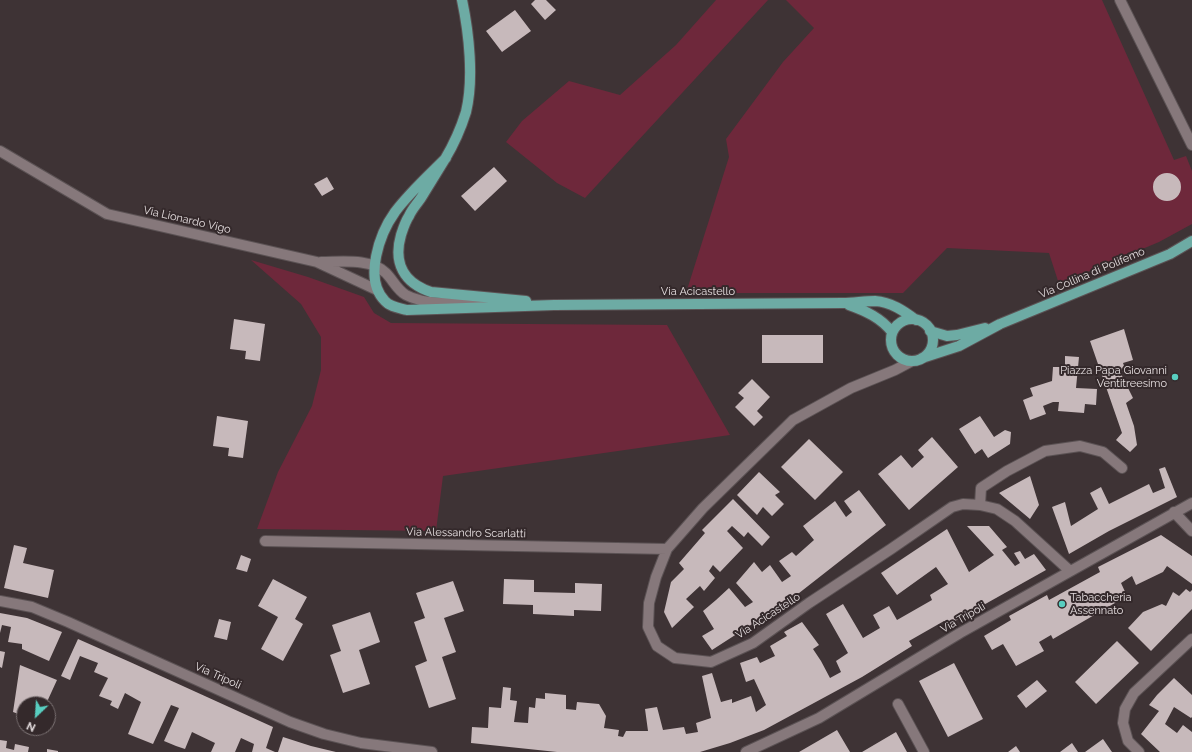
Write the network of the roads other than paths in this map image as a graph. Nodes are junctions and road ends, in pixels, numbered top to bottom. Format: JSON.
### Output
{"nodes":[{"id":1,"x":462,"y":0,"type":"edge"},
{"id":2,"x":1120,"y":0,"type":"edge"},
{"id":3,"x":1192,"y":145,"type":"edge"},
{"id":4,"x":0,"y":152,"type":"edge"},
{"id":5,"x":446,"y":158,"type":"junction"},
{"id":6,"x":1192,"y":241,"type":"edge"},
{"id":7,"x":317,"y":262,"type":"junction"},
{"id":8,"x":374,"y":265,"type":"junction"},
{"id":9,"x":377,"y":290,"type":"junction"},
{"id":10,"x":515,"y":300,"type":"junction"},
{"id":11,"x":843,"y":303,"type":"junction"},
{"id":12,"x":554,"y":305,"type":"junction"},
{"id":13,"x":916,"y":320,"type":"junction"},
{"id":14,"x":1000,"y":324,"type":"junction"},
{"id":15,"x":930,"y":331,"type":"junction"},
{"id":16,"x":892,"y":332,"type":"junction"},
{"id":17,"x":922,"y":358,"type":"junction"},
{"id":18,"x":912,"y":361,"type":"junction"},
{"id":19,"x":1122,"y":468,"type":"dead end"},
{"id":20,"x":1192,"y":503,"type":"edge"},
{"id":21,"x":980,"y":505,"type":"junction"},
{"id":22,"x":1174,"y":512,"type":"junction"},
{"id":23,"x":1192,"y":531,"type":"edge"},
{"id":24,"x":264,"y":541,"type":"dead end"},
{"id":25,"x":668,"y":549,"type":"junction"},
{"id":26,"x":1070,"y":571,"type":"junction"},
{"id":27,"x":0,"y":601,"type":"edge"},
{"id":28,"x":1192,"y":639,"type":"edge"},
{"id":29,"x":898,"y":704,"type":"dead end"},
{"id":30,"x":760,"y":749,"type":"edge"},
{"id":31,"x":432,"y":752,"type":"edge"},
{"id":32,"x":746,"y":752,"type":"edge"},
{"id":33,"x":924,"y":752,"type":"edge"},
{"id":34,"x":1139,"y":752,"type":"edge"}],
"edges":[{"from":1,"to":5,"type":"main road"},
{"from":2,"to":3,"type":"street"},
{"from":4,"to":7,"type":"street","name":"Via Lionardo Vigo"},
{"from":5,"to":8,"type":"main road"},
{"from":5,"to":10,"type":"main road"},
{"from":6,"to":14,"type":"main road","name":"Via Collina di Polifemo"},
{"from":7,"to":8,"type":"street"},
{"from":7,"to":9,"type":"street","name":"Via Lionardo Vigo"},
{"from":8,"to":9,"type":"main road"},
{"from":8,"to":10,"type":"street"},
{"from":9,"to":12,"type":"main road"},
{"from":10,"to":12,"type":"main road"},
{"from":11,"to":12,"type":"main road","name":"Via Acicastello"},
{"from":11,"to":13,"type":"main road","name":"Via Acicastello"},
{"from":11,"to":16,"type":"main road"},
{"from":13,"to":15,"type":"main road"},
{"from":13,"to":16,"type":"main road"},
{"from":14,"to":15,"type":"main road"},
{"from":14,"to":17,"type":"main road"},
{"from":15,"to":17,"type":"main road"},
{"from":16,"to":18,"type":"main road"},
{"from":17,"to":18,"type":"main road"},
{"from":18,"to":25,"type":"street","name":"Via Acicastello"},
{"from":19,"to":21,"type":"street"},
{"from":20,"to":22,"type":"street","name":"Via Tripoli"},
{"from":21,"to":25,"type":"street","name":"Via Acicastello"},
{"from":21,"to":26,"type":"street","name":"Via Acicastello"},
{"from":22,"to":23,"type":"street"},
{"from":22,"to":26,"type":"street","name":"Via Tripoli"},
{"from":24,"to":25,"type":"street","name":"Via Alessandro Scarlatti"},
{"from":26,"to":30,"type":"street","name":"Via Tripoli"},
{"from":27,"to":31,"type":"street","name":"Via Tripoli"},
{"from":28,"to":34,"type":"street"},
{"from":29,"to":33,"type":"street"},
{"from":30,"to":32,"type":"street","name":"Via Tripoli"}]}
